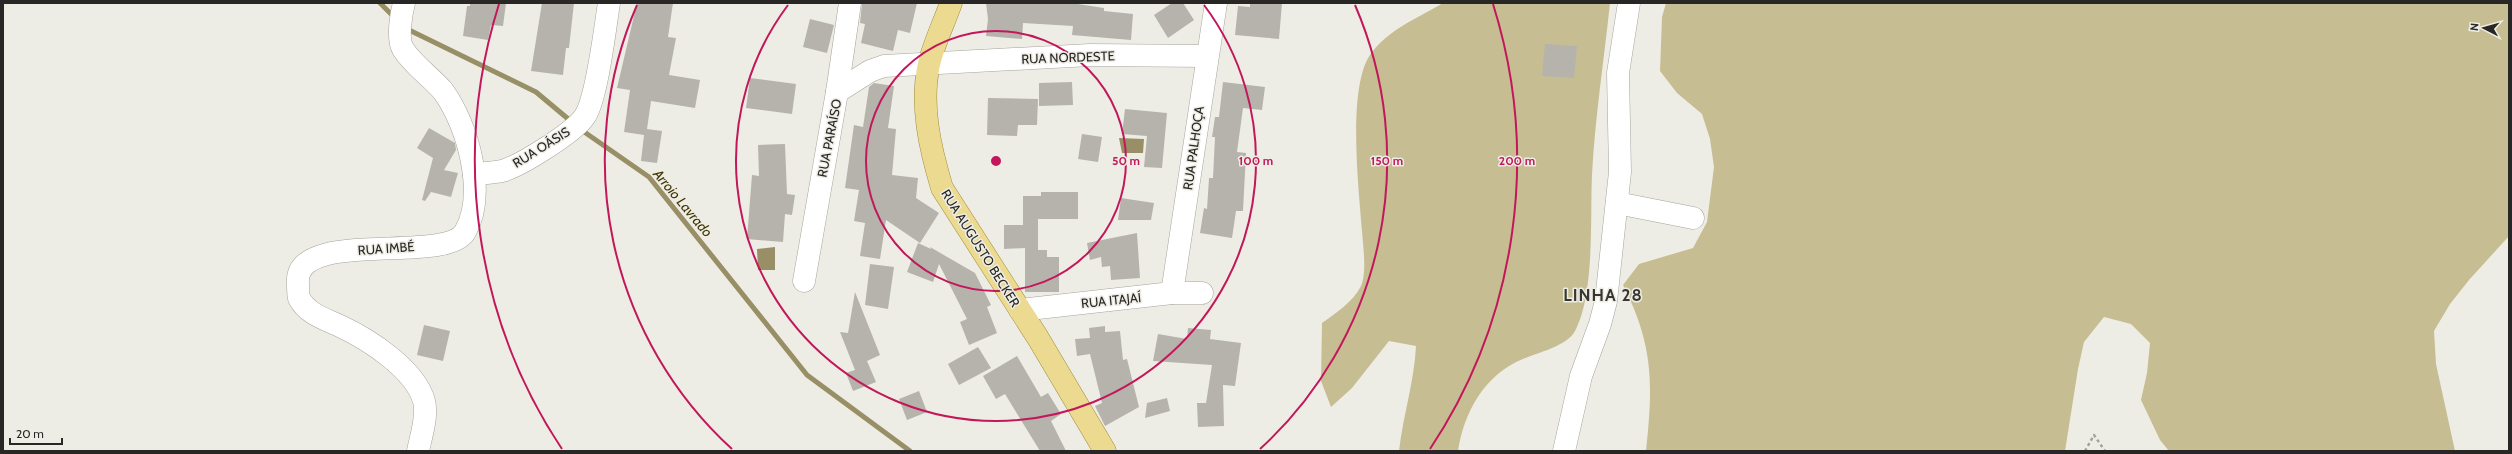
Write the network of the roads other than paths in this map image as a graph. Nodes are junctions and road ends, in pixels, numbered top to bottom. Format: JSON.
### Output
{"nodes":[{"id":1,"x":609,"y":3,"type":"edge"},
{"id":2,"x":850,"y":3,"type":"edge"},
{"id":3,"x":951,"y":3,"type":"edge"},
{"id":4,"x":1216,"y":3,"type":"edge"},
{"id":5,"x":1629,"y":3,"type":"edge"},
{"id":6,"x":402,"y":10,"type":"edge"},
{"id":7,"x":1206,"y":56,"type":"junction"},
{"id":8,"x":929,"y":64,"type":"junction"},
{"id":9,"x":837,"y":92,"type":"junction"},
{"id":10,"x":474,"y":174,"type":"junction"},
{"id":11,"x":1617,"y":203,"type":"junction"},
{"id":12,"x":1693,"y":218,"type":"dead end"},
{"id":13,"x":804,"y":281,"type":"dead end"},
{"id":14,"x":1172,"y":293,"type":"junction"},
{"id":15,"x":1202,"y":293,"type":"dead end"},
{"id":16,"x":1020,"y":310,"type":"junction"},
{"id":17,"x":418,"y":451,"type":"edge"},
{"id":18,"x":1105,"y":451,"type":"edge"},
{"id":19,"x":1564,"y":451,"type":"edge"}],
"edges":[{"from":1,"to":10,"type":"street","name":"RUA OÁSIS"},
{"from":2,"to":9,"type":"street"},
{"from":3,"to":8,"type":"main road","name":"RUA AUGUSTO BECKER"},
{"from":4,"to":7,"type":"street","name":"RUA PALHOÇA"},
{"from":5,"to":11,"type":"street"},
{"from":6,"to":10,"type":"street","name":"RUA IMBÉ"},
{"from":7,"to":8,"type":"street","name":"RUA NORDESTE"},
{"from":7,"to":14,"type":"street","name":"RUA PALHOÇA"},
{"from":8,"to":9,"type":"street","name":"RUA PARAÍSO"},
{"from":8,"to":16,"type":"main road","name":"RUA AUGUSTO BECKER"},
{"from":9,"to":13,"type":"street","name":"RUA PARAÍSO"},
{"from":10,"to":17,"type":"street","name":"RUA IMBÉ"},
{"from":11,"to":12,"type":"street"},
{"from":11,"to":19,"type":"street"},
{"from":14,"to":15,"type":"street","name":"RUA ITAJAÍ"},
{"from":14,"to":16,"type":"street","name":"RUA ITAJAÍ"},
{"from":16,"to":18,"type":"main road","name":"RUA AUGUSTO BECKER"}]}
